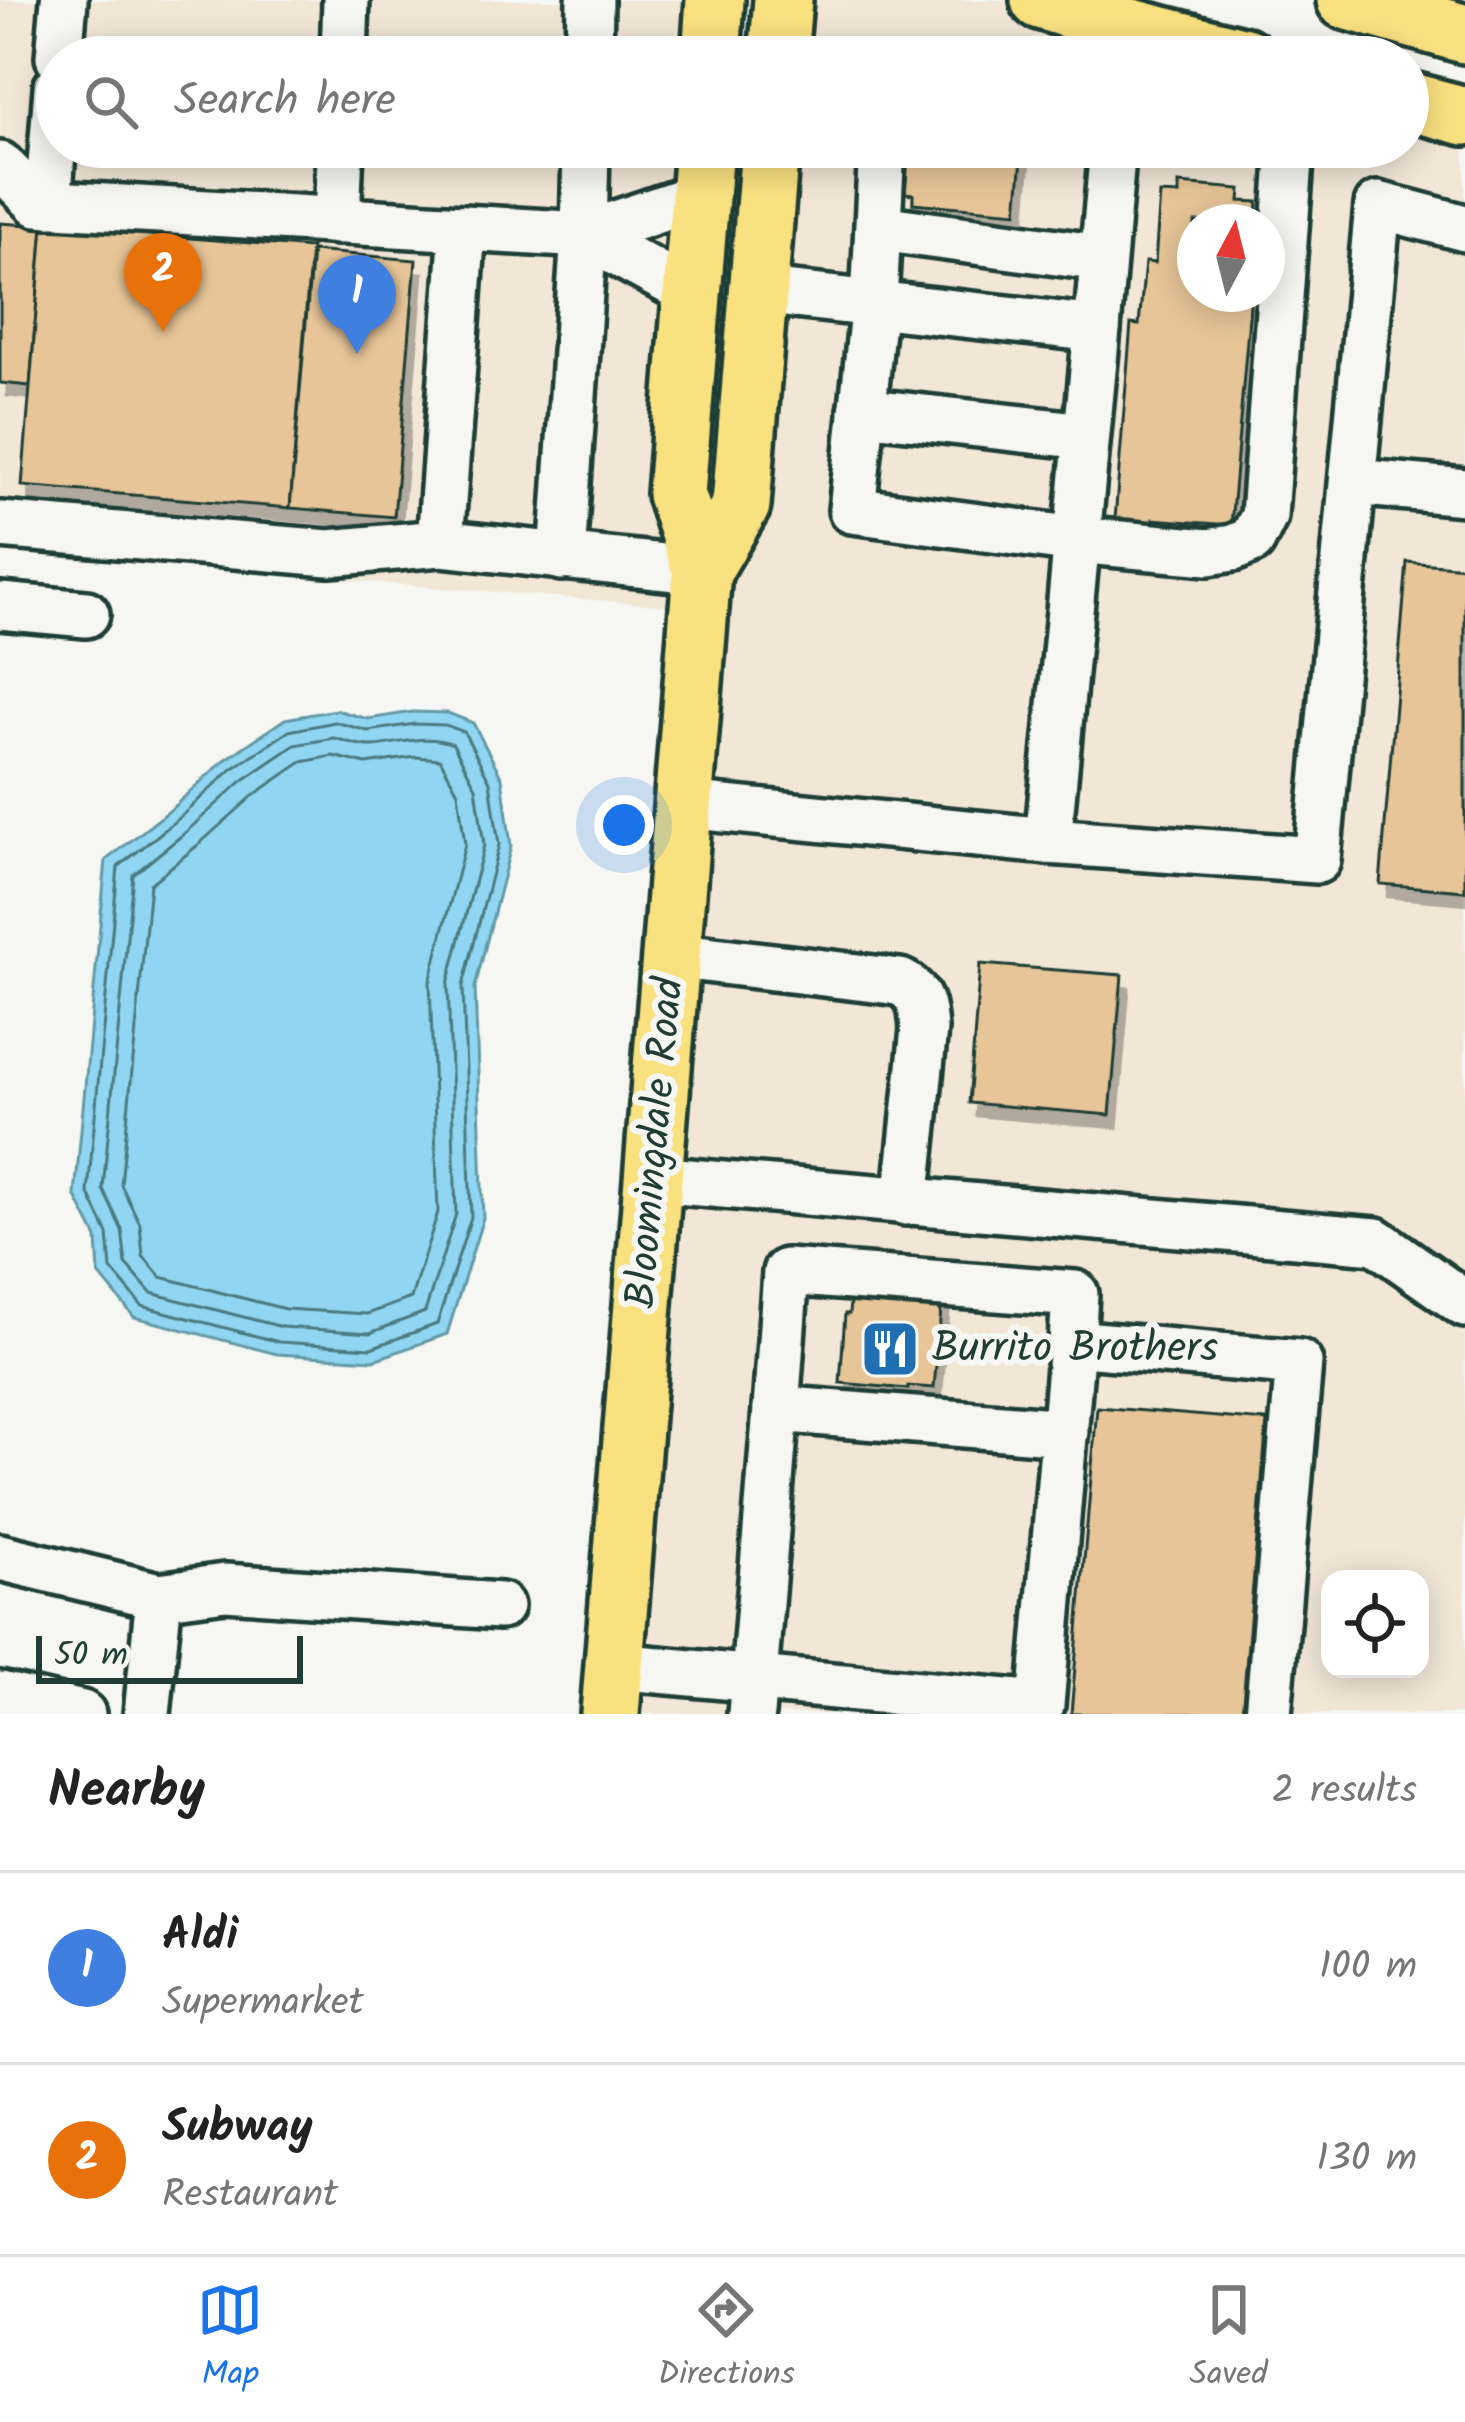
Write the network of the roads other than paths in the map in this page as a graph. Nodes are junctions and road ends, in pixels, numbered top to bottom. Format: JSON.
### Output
{"nodes":[{"id":1,"x":64,"y":0,"type":"edge"},
{"id":2,"x":346,"y":0,"type":"edge"},
{"id":3,"x":590,"y":0,"type":"edge"},
{"id":4,"x":715,"y":0,"type":"edge"},
{"id":5,"x":783,"y":0,"type":"edge"},
{"id":6,"x":1040,"y":0,"type":"edge"},
{"id":7,"x":1346,"y":0,"type":"edge"},
{"id":8,"x":1465,"y":34,"type":"edge"},
{"id":9,"x":61,"y":36,"type":"edge"},
{"id":10,"x":345,"y":36,"type":"edge"},
{"id":11,"x":589,"y":36,"type":"edge"},
{"id":12,"x":712,"y":36,"type":"edge"},
{"id":13,"x":780,"y":36,"type":"edge"},
{"id":14,"x":1110,"y":36,"type":"edge"},
{"id":15,"x":1429,"y":107,"type":"edge"},
{"id":16,"x":1465,"y":116,"type":"edge"},
{"id":17,"x":0,"y":165,"type":"edge"},
{"id":18,"x":51,"y":168,"type":"edge"},
{"id":19,"x":339,"y":168,"type":"edge"},
{"id":20,"x":586,"y":168,"type":"edge"},
{"id":21,"x":768,"y":168,"type":"edge"},
{"id":22,"x":881,"y":168,"type":"edge"},
{"id":23,"x":1111,"y":168,"type":"edge"},
{"id":24,"x":1289,"y":168,"type":"edge"},
{"id":25,"x":703,"y":171,"type":"edge"},
{"id":26,"x":48,"y":204,"type":"junction"},
{"id":27,"x":337,"y":221,"type":"junction"},
{"id":28,"x":463,"y":228,"type":"junction"},
{"id":29,"x":1465,"y":228,"type":"edge"},
{"id":30,"x":879,"y":229,"type":"junction"},
{"id":31,"x":584,"y":235,"type":"junction"},
{"id":32,"x":1102,"y":258,"type":"junction"},
{"id":33,"x":758,"y":291,"type":"junction"},
{"id":34,"x":693,"y":294,"type":"junction"},
{"id":35,"x":874,"y":302,"type":"junction"},
{"id":36,"x":1097,"y":328,"type":"junction"},
{"id":37,"x":862,"y":411,"type":"junction"},
{"id":38,"x":1086,"y":436,"type":"junction"},
{"id":39,"x":1353,"y":482,"type":"junction"},
{"id":40,"x":1465,"y":492,"type":"edge"},
{"id":41,"x":0,"y":525,"type":"edge"},
{"id":42,"x":1076,"y":540,"type":"junction"},
{"id":43,"x":440,"y":543,"type":"junction"},
{"id":44,"x":562,"y":557,"type":"junction"},
{"id":45,"x":702,"y":571,"type":"junction"},
{"id":46,"x":0,"y":606,"type":"edge"},
{"id":47,"x":86,"y":614,"type":"dead end"},
{"id":48,"x":684,"y":805,"type":"junction"},
{"id":49,"x":1048,"y":841,"type":"junction"},
{"id":50,"x":671,"y":955,"type":"junction"},
{"id":51,"x":654,"y":1179,"type":"junction"},
{"id":52,"x":906,"y":1202,"type":"junction"},
{"id":53,"x":1465,"y":1304,"type":"edge"},
{"id":54,"x":1072,"y":1343,"type":"junction"},
{"id":55,"x":776,"y":1409,"type":"junction"},
{"id":56,"x":1065,"y":1432,"type":"junction"},
{"id":57,"x":0,"y":1556,"type":"edge"},
{"id":58,"x":159,"y":1596,"type":"junction"},
{"id":59,"x":500,"y":1606,"type":"dead end"},
{"id":60,"x":612,"y":1690,"type":"edge"},
{"id":61,"x":0,"y":1695,"type":"edge"},
{"id":62,"x":753,"y":1697,"type":"edge"},
{"id":63,"x":948,"y":1705,"type":"edge"},
{"id":64,"x":82,"y":1714,"type":"edge"},
{"id":65,"x":147,"y":1714,"type":"edge"},
{"id":66,"x":1268,"y":1714,"type":"edge"}],
"edges":[{"from":1,"to":9,"type":"street"},
{"from":2,"to":10,"type":"street"},
{"from":3,"to":11,"type":"street"},
{"from":4,"to":12,"type":"main road"},
{"from":5,"to":13,"type":"main road"},
{"from":6,"to":14,"type":"main road"},
{"from":7,"to":8,"type":"main road"},
{"from":15,"to":16,"type":"main road"},
{"from":17,"to":26,"type":"street"},
{"from":18,"to":26,"type":"street"},
{"from":19,"to":27,"type":"street"},
{"from":20,"to":31,"type":"street"},
{"from":21,"to":33,"type":"main road","name":"Bloomingdale Road"},
{"from":22,"to":30,"type":"street"},
{"from":23,"to":32,"type":"street"},
{"from":24,"to":42,"type":"street"},
{"from":25,"to":31,"type":"street"},
{"from":25,"to":34,"type":"main road","name":"Bloomingdale Road"},
{"from":26,"to":27,"type":"street"},
{"from":27,"to":28,"type":"street"},
{"from":28,"to":31,"type":"street"},
{"from":28,"to":43,"type":"street"},
{"from":29,"to":39,"type":"street"},
{"from":30,"to":32,"type":"street"},
{"from":30,"to":35,"type":"street"},
{"from":31,"to":34,"type":"street"},
{"from":31,"to":44,"type":"street"},
{"from":32,"to":36,"type":"street"},
{"from":33,"to":35,"type":"street"},
{"from":33,"to":45,"type":"main road","name":"Bloomingdale Road"},
{"from":34,"to":45,"type":"main road","name":"Bloomingdale Road"},
{"from":35,"to":36,"type":"street"},
{"from":35,"to":37,"type":"street"},
{"from":36,"to":38,"type":"street"},
{"from":37,"to":38,"type":"street"},
{"from":37,"to":42,"type":"street"},
{"from":38,"to":42,"type":"street"},
{"from":39,"to":40,"type":"street"},
{"from":39,"to":49,"type":"street"},
{"from":41,"to":43,"type":"street"},
{"from":42,"to":49,"type":"street"},
{"from":43,"to":44,"type":"street"},
{"from":44,"to":45,"type":"street"},
{"from":45,"to":48,"type":"main road","name":"Bloomingdale Road"},
{"from":46,"to":47,"type":"street"},
{"from":48,"to":49,"type":"street"},
{"from":48,"to":50,"type":"main road","name":"Bloomingdale Road"},
{"from":50,"to":51,"type":"main road","name":"Bloomingdale Road"},
{"from":50,"to":52,"type":"street"},
{"from":51,"to":52,"type":"street"},
{"from":51,"to":60,"type":"main road","name":"Bloomingdale Road"},
{"from":52,"to":53,"type":"street"},
{"from":54,"to":55,"type":"street"},
{"from":54,"to":56,"type":"street"},
{"from":54,"to":66,"type":"street"},
{"from":55,"to":56,"type":"street"},
{"from":55,"to":62,"type":"street"},
{"from":56,"to":63,"type":"street"},
{"from":57,"to":58,"type":"street"},
{"from":58,"to":59,"type":"street"},
{"from":58,"to":65,"type":"street"},
{"from":60,"to":62,"type":"street"},
{"from":61,"to":64,"type":"street"},
{"from":62,"to":63,"type":"street"}]}
